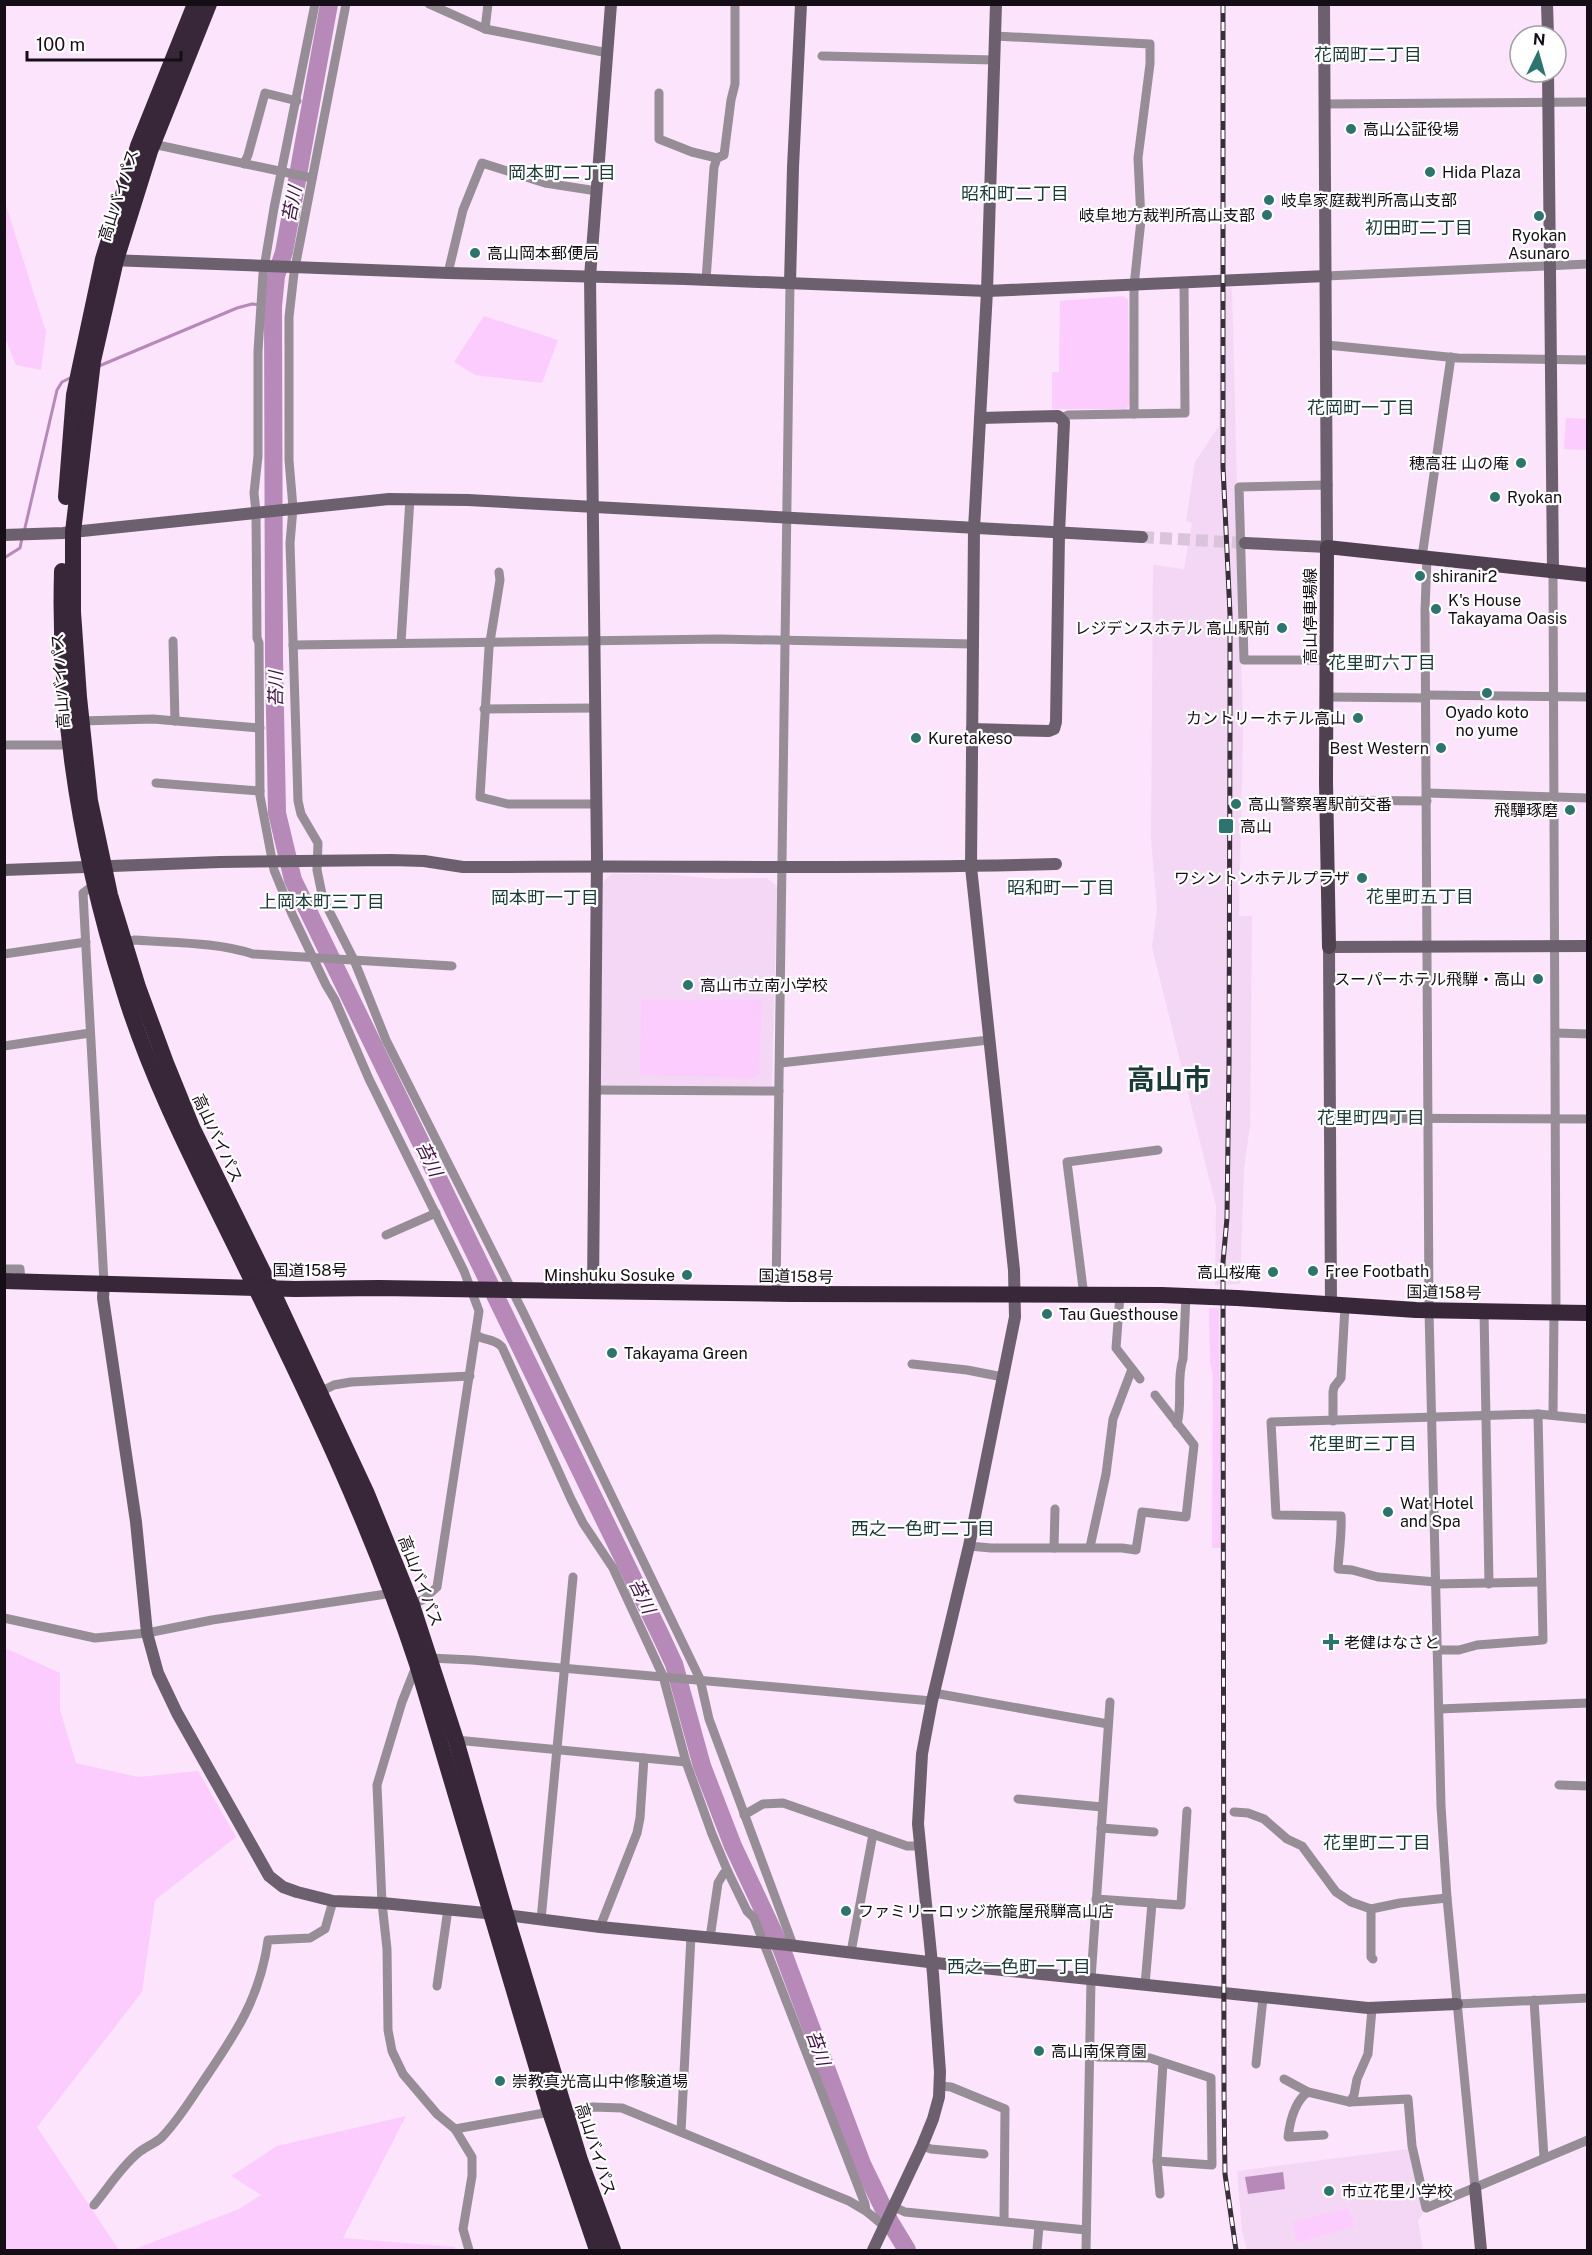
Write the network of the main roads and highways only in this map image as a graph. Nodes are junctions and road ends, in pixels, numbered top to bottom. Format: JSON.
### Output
{"nodes":[{"id":1,"x":195,"y":4,"type":"edge"},
{"id":2,"x":209,"y":4,"type":"edge"},
{"id":3,"x":110,"y":260,"type":"junction"},
{"id":4,"x":68,"y":532,"type":"junction"},
{"id":5,"x":1587,"y":575,"type":"edge"},
{"id":6,"x":96,"y":873,"type":"junction"},
{"id":7,"x":1329,"y":947,"type":"road end"},
{"id":8,"x":13,"y":1282,"type":"edge"},
{"id":9,"x":263,"y":1288,"type":"junction"},
{"id":10,"x":1587,"y":1313,"type":"edge"},
{"id":11,"x":424,"y":1661,"type":"junction"},
{"id":12,"x":499,"y":1914,"type":"junction"},
{"id":13,"x":558,"y":2112,"type":"junction"},
{"id":14,"x":597,"y":2250,"type":"edge"},
{"id":15,"x":612,"y":2250,"type":"edge"}],
"edges":[{"from":1,"to":3,"type":"highway","name":"高山バイパス"},
{"from":2,"to":3,"type":"highway","name":"高山バイパス"},
{"from":3,"to":4,"type":"highway","name":"高山バイパス"},
{"from":4,"to":6,"type":"highway","name":"高山バイパス"},
{"from":4,"to":6,"type":"highway","name":"高山バイパス"},
{"from":5,"to":7,"type":"main road","name":"高山停車場線"},
{"from":6,"to":9,"type":"highway","name":"高山バイパス"},
{"from":6,"to":9,"type":"highway","name":"高山バイパス"},
{"from":8,"to":9,"type":"highway","name":"国道158号"},
{"from":9,"to":10,"type":"highway","name":"国道158号","bridge":true},
{"from":9,"to":11,"type":"highway","name":"高山バイパス"},
{"from":9,"to":11,"type":"highway","name":"高山バイパス"},
{"from":11,"to":12,"type":"highway","name":"高山バイパス"},
{"from":11,"to":12,"type":"highway","name":"高山バイパス"},
{"from":12,"to":13,"type":"highway","name":"高山バイパス"},
{"from":13,"to":14,"type":"highway","name":"高山バイパス"},
{"from":13,"to":15,"type":"highway","name":"高山バイパス"}]}
